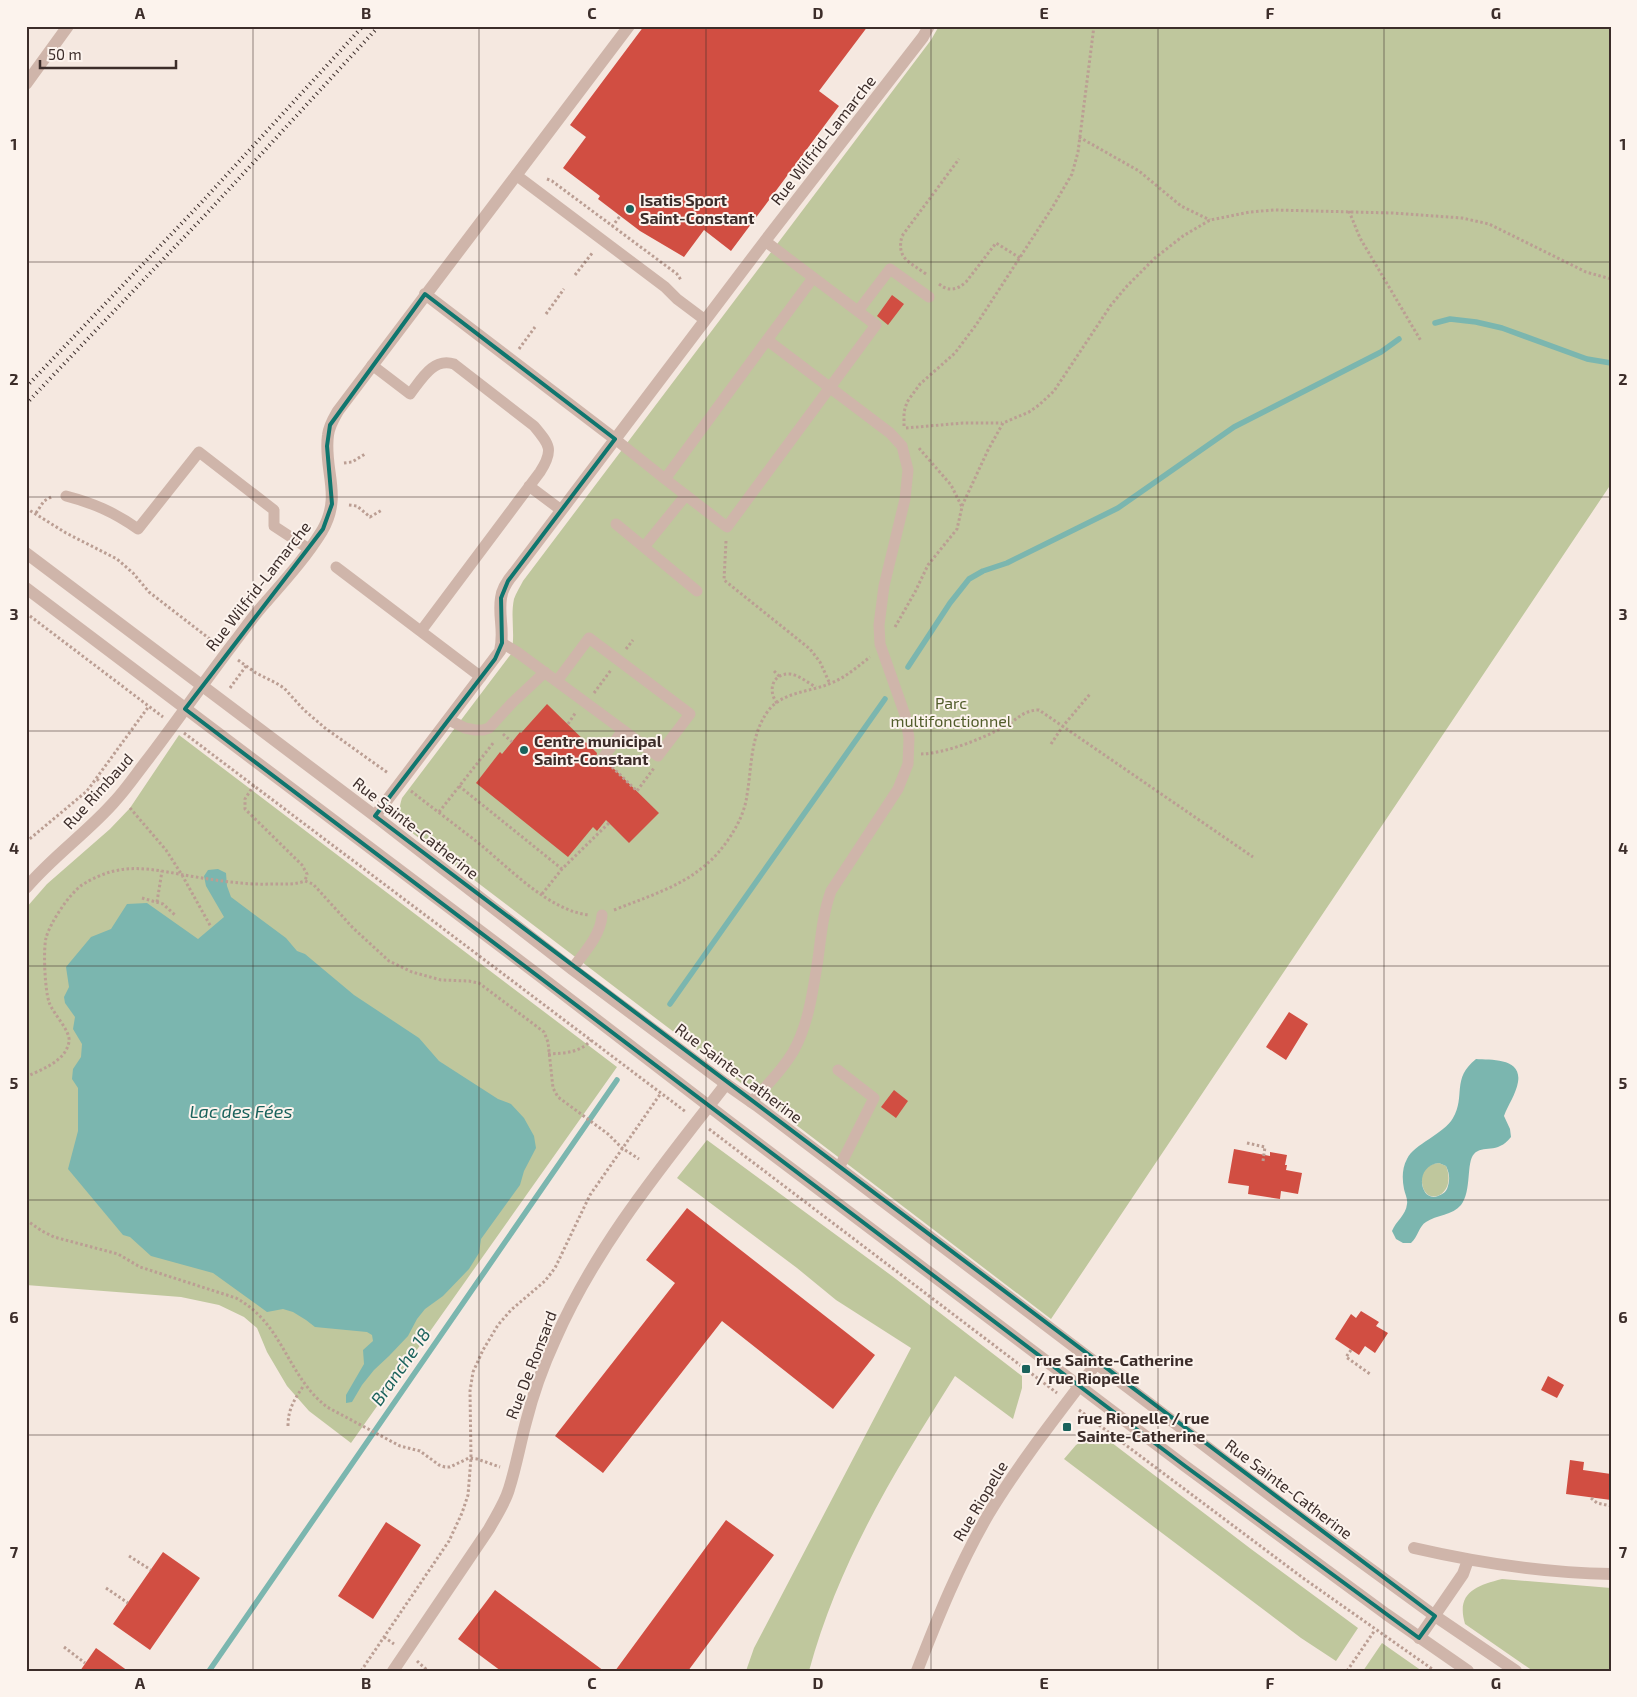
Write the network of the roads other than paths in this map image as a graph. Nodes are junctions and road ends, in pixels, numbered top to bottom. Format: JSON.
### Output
{"nodes":[{"id":1,"x":68,"y":26,"type":"edge"},
{"id":2,"x":629,"y":26,"type":"edge"},
{"id":3,"x":929,"y":26,"type":"edge"},
{"id":4,"x":26,"y":84,"type":"edge"},
{"id":5,"x":516,"y":175,"type":"junction"},
{"id":6,"x":765,"y":241,"type":"junction"},
{"id":7,"x":813,"y":278,"type":"junction"},
{"id":8,"x":425,"y":294,"type":"junction"},
{"id":9,"x":928,"y":297,"type":"dead end"},
{"id":10,"x":858,"y":311,"type":"junction"},
{"id":11,"x":705,"y":320,"type":"junction"},
{"id":12,"x":768,"y":340,"type":"junction"},
{"id":13,"x":372,"y":365,"type":"junction"},
{"id":14,"x":830,"y":388,"type":"junction"},
{"id":15,"x":615,"y":440,"type":"junction"},
{"id":16,"x":665,"y":479,"type":"junction"},
{"id":17,"x":529,"y":486,"type":"junction"},
{"id":18,"x":686,"y":495,"type":"junction"},
{"id":19,"x":66,"y":496,"type":"road end"},
{"id":20,"x":561,"y":510,"type":"junction"},
{"id":21,"x":616,"y":524,"type":"dead end"},
{"id":22,"x":644,"y":547,"type":"junction"},
{"id":23,"x":309,"y":550,"type":"junction"},
{"id":24,"x":26,"y":552,"type":"edge"},
{"id":25,"x":336,"y":567,"type":"dead end"},
{"id":26,"x":26,"y":588,"type":"edge"},
{"id":27,"x":697,"y":591,"type":"dead end"},
{"id":28,"x":421,"y":631,"type":"junction"},
{"id":29,"x":502,"y":643,"type":"junction"},
{"id":30,"x":545,"y":672,"type":"junction"},
{"id":31,"x":481,"y":677,"type":"junction"},
{"id":32,"x":556,"y":681,"type":"junction"},
{"id":33,"x":202,"y":685,"type":"junction"},
{"id":34,"x":185,"y":709,"type":"junction"},
{"id":35,"x":448,"y":720,"type":"junction"},
{"id":36,"x":623,"y":730,"type":"junction"},
{"id":37,"x":602,"y":758,"type":"dead end"},
{"id":38,"x":375,"y":816,"type":"junction"},
{"id":39,"x":26,"y":888,"type":"edge"},
{"id":40,"x":602,"y":915,"type":"road end"},
{"id":41,"x":572,"y":969,"type":"junction"},
{"id":42,"x":838,"y":1070,"type":"dead end"},
{"id":43,"x":726,"y":1084,"type":"junction"},
{"id":44,"x":751,"y":1102,"type":"junction"},
{"id":45,"x":709,"y":1106,"type":"junction"},
{"id":46,"x":839,"y":1168,"type":"junction"},
{"id":47,"x":1096,"y":1364,"type":"junction"},
{"id":48,"x":1080,"y":1385,"type":"junction"},
{"id":49,"x":1414,"y":1548,"type":"dead end"},
{"id":50,"x":1468,"y":1560,"type":"junction"},
{"id":51,"x":1611,"y":1574,"type":"edge"},
{"id":52,"x":1435,"y":1616,"type":"junction"},
{"id":53,"x":1419,"y":1638,"type":"junction"},
{"id":54,"x":393,"y":1671,"type":"edge"},
{"id":55,"x":917,"y":1671,"type":"edge"},
{"id":56,"x":1468,"y":1671,"type":"edge"},
{"id":57,"x":1516,"y":1671,"type":"edge"}],
"edges":[{"from":1,"to":4,"type":"street"},
{"from":2,"to":5,"type":"street","name":"Rue Wilfrid-Lamarche"},
{"from":3,"to":6,"type":"street","name":"Rue Wilfrid-Lamarche"},
{"from":5,"to":8,"type":"street","name":"Rue Wilfrid-Lamarche"},
{"from":5,"to":11,"type":"lane"},
{"from":6,"to":7,"type":"lane"},
{"from":6,"to":11,"type":"street","name":"Rue Wilfrid-Lamarche"},
{"from":7,"to":10,"type":"lane"},
{"from":7,"to":12,"type":"lane"},
{"from":8,"to":13,"type":"street","name":"Rue Wilfrid-Lamarche"},
{"from":8,"to":15,"type":"street"},
{"from":9,"to":10,"type":"lane"},
{"from":10,"to":14,"type":"lane"},
{"from":11,"to":15,"type":"street","name":"Rue Wilfrid-Lamarche"},
{"from":12,"to":14,"type":"lane"},
{"from":12,"to":16,"type":"lane"},
{"from":13,"to":17,"type":"lane"},
{"from":13,"to":23,"type":"street","name":"Rue Wilfrid-Lamarche"},
{"from":14,"to":18,"type":"lane"},
{"from":14,"to":44,"type":"lane"},
{"from":15,"to":16,"type":"lane"},
{"from":15,"to":20,"type":"street","name":"Rue Wilfrid-Lamarche"},
{"from":16,"to":18,"type":"lane"},
{"from":17,"to":20,"type":"lane"},
{"from":17,"to":28,"type":"lane"},
{"from":18,"to":22,"type":"lane"},
{"from":19,"to":23,"type":"lane"},
{"from":20,"to":29,"type":"street","name":"Rue Wilfrid-Lamarche"},
{"from":21,"to":22,"type":"lane"},
{"from":22,"to":27,"type":"lane"},
{"from":23,"to":33,"type":"street","name":"Rue Wilfrid-Lamarche"},
{"from":24,"to":33,"type":"street","name":"Rue Sainte-Catherine"},
{"from":25,"to":28,"type":"lane"},
{"from":26,"to":34,"type":"street"},
{"from":28,"to":31,"type":"lane"},
{"from":29,"to":30,"type":"lane"},
{"from":29,"to":31,"type":"street","name":"Rue Wilfrid-Lamarche"},
{"from":30,"to":32,"type":"lane"},
{"from":30,"to":35,"type":"lane"},
{"from":31,"to":35,"type":"street","name":"Rue Wilfrid-Lamarche"},
{"from":32,"to":36,"type":"lane"},
{"from":32,"to":36,"type":"lane"},
{"from":33,"to":34,"type":"street","name":"Rue Wilfrid-Lamarche"},
{"from":33,"to":38,"type":"street","name":"Rue Sainte-Catherine"},
{"from":34,"to":39,"type":"street","name":"Rue Rimbaud"},
{"from":34,"to":45,"type":"street"},
{"from":35,"to":38,"type":"street","name":"Rue Wilfrid-Lamarche"},
{"from":36,"to":37,"type":"lane"},
{"from":38,"to":41,"type":"street","name":"Rue Sainte-Catherine"},
{"from":40,"to":41,"type":"lane"},
{"from":41,"to":43,"type":"street","name":"Rue Sainte-Catherine"},
{"from":42,"to":46,"type":"lane"},
{"from":43,"to":44,"type":"street","name":"Rue Sainte-Catherine"},
{"from":43,"to":45,"type":"street","name":"Rue De Ronsard"},
{"from":44,"to":46,"type":"street","name":"Rue Sainte-Catherine"},
{"from":45,"to":48,"type":"street"},
{"from":45,"to":54,"type":"street","name":"Rue De Ronsard"},
{"from":46,"to":47,"type":"street","name":"Rue Sainte-Catherine"},
{"from":47,"to":48,"type":"street","name":"Rue Riopelle"},
{"from":47,"to":52,"type":"street","name":"Rue Sainte-Catherine"},
{"from":48,"to":53,"type":"street"},
{"from":48,"to":55,"type":"street","name":"Rue Riopelle"},
{"from":49,"to":50,"type":"street"},
{"from":50,"to":51,"type":"street"},
{"from":50,"to":52,"type":"street"},
{"from":52,"to":53,"type":"street"},
{"from":52,"to":57,"type":"street","name":"Rue Sainte-Catherine"},
{"from":53,"to":56,"type":"street"}]}
